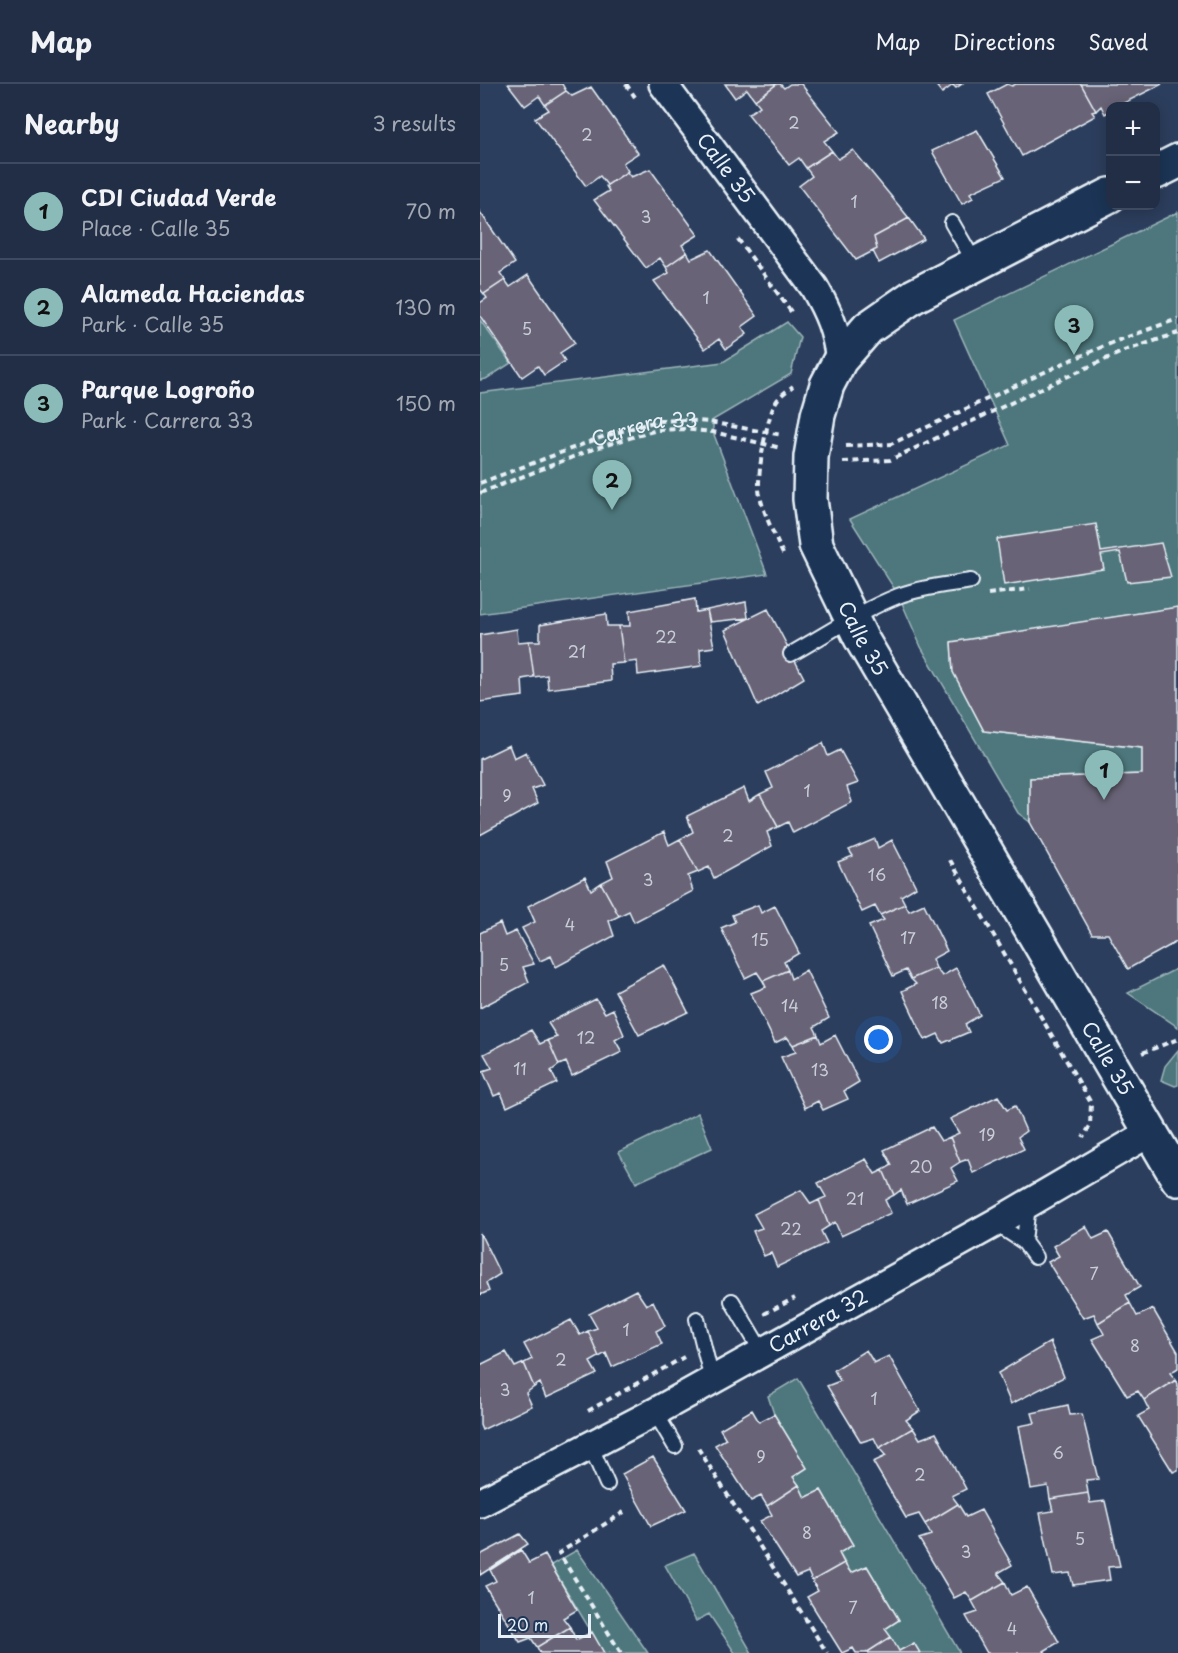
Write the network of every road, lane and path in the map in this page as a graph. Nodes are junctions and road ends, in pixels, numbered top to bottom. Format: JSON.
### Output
{"nodes":[{"id":1,"x":626,"y":84,"type":"edge"},
{"id":2,"x":663,"y":84,"type":"edge"},
{"id":3,"x":640,"y":103,"type":"dead end"},
{"id":4,"x":1178,"y":160,"type":"edge"},
{"id":5,"x":1160,"y":169,"type":"edge"},
{"id":6,"x":1106,"y":197,"type":"edge"},
{"id":7,"x":952,"y":223,"type":"dead end"},
{"id":8,"x":736,"y":236,"type":"dead end"},
{"id":9,"x":975,"y":263,"type":"junction"},
{"id":10,"x":1178,"y":319,"type":"edge"},
{"id":11,"x":798,"y":321,"type":"dead end"},
{"id":12,"x":1178,"y":333,"type":"edge"},
{"id":13,"x":840,"y":360,"type":"junction"},
{"id":14,"x":795,"y":385,"type":"dead end"},
{"id":15,"x":767,"y":432,"type":"junction"},
{"id":16,"x":764,"y":444,"type":"junction"},
{"id":17,"x":813,"y":450,"type":"junction"},
{"id":18,"x":480,"y":483,"type":"edge"},
{"id":19,"x":480,"y":493,"type":"edge"},
{"id":20,"x":784,"y":556,"type":"dead end"},
{"id":21,"x":971,"y":580,"type":"dead end"},
{"id":22,"x":851,"y":618,"type":"junction"},
{"id":23,"x":791,"y":654,"type":"dead end"},
{"id":24,"x":946,"y":852,"type":"dead end"},
{"id":25,"x":1178,"y":1039,"type":"edge"},
{"id":26,"x":1138,"y":1054,"type":"dead end"},
{"id":27,"x":1151,"y":1132,"type":"junction"},
{"id":28,"x":1078,"y":1146,"type":"dead end"},
{"id":29,"x":1178,"y":1179,"type":"edge"},
{"id":30,"x":1028,"y":1204,"type":"junction"},
{"id":31,"x":995,"y":1224,"type":"junction"},
{"id":32,"x":1024,"y":1242,"type":"junction"},
{"id":33,"x":1035,"y":1257,"type":"dead end"},
{"id":34,"x":797,"y":1296,"type":"dead end"},
{"id":35,"x":732,"y":1301,"type":"dead end"},
{"id":36,"x":697,"y":1319,"type":"dead end"},
{"id":37,"x":745,"y":1324,"type":"junction"},
{"id":38,"x":704,"y":1346,"type":"junction"},
{"id":39,"x":762,"y":1352,"type":"junction"},
{"id":40,"x":712,"y":1380,"type":"junction"},
{"id":41,"x":656,"y":1412,"type":"junction"},
{"id":42,"x":582,"y":1414,"type":"dead end"},
{"id":43,"x":675,"y":1446,"type":"dead end"},
{"id":44,"x":591,"y":1447,"type":"junction"},
{"id":45,"x":698,"y":1447,"type":"dead end"},
{"id":46,"x":607,"y":1484,"type":"dead end"},
{"id":47,"x":480,"y":1503,"type":"edge"},
{"id":48,"x":624,"y":1512,"type":"dead end"},
{"id":49,"x":621,"y":1653,"type":"edge"},
{"id":50,"x":827,"y":1653,"type":"edge"}],
"edges":[{"from":1,"to":3,"type":"path"},
{"from":2,"to":13,"type":"street","name":"Calle 35"},
{"from":4,"to":5,"type":"street"},
{"from":6,"to":9,"type":"street"},
{"from":7,"to":9,"type":"lane"},
{"from":8,"to":11,"type":"path"},
{"from":9,"to":13,"type":"street"},
{"from":10,"to":17,"type":"path"},
{"from":12,"to":17,"type":"path"},
{"from":13,"to":17,"type":"street","name":"Calle 35"},
{"from":14,"to":15,"type":"path"},
{"from":15,"to":16,"type":"path"},
{"from":15,"to":17,"type":"path","name":"Carrera 33"},
{"from":15,"to":18,"type":"path","name":"Carrera 33"},
{"from":16,"to":17,"type":"path"},
{"from":16,"to":19,"type":"path"},
{"from":16,"to":20,"type":"path"},
{"from":17,"to":22,"type":"street","name":"Calle 35"},
{"from":21,"to":22,"type":"lane"},
{"from":22,"to":23,"type":"lane"},
{"from":22,"to":27,"type":"street","name":"Calle 35"},
{"from":24,"to":28,"type":"path"},
{"from":25,"to":26,"type":"path"},
{"from":27,"to":29,"type":"street","name":"Calle 35"},
{"from":27,"to":30,"type":"street","name":"Carrera 32"},
{"from":30,"to":31,"type":"street","name":"Carrera 32"},
{"from":30,"to":32,"type":"lane"},
{"from":31,"to":32,"type":"lane"},
{"from":31,"to":39,"type":"street","name":"Carrera 32"},
{"from":32,"to":33,"type":"lane"},
{"from":34,"to":37,"type":"path"},
{"from":35,"to":37,"type":"lane"},
{"from":36,"to":38,"type":"lane"},
{"from":37,"to":39,"type":"lane"},
{"from":38,"to":40,"type":"lane"},
{"from":38,"to":42,"type":"path"},
{"from":39,"to":40,"type":"street","name":"Carrera 32"},
{"from":40,"to":41,"type":"street","name":"Carrera 32"},
{"from":41,"to":43,"type":"lane"},
{"from":41,"to":44,"type":"street","name":"Carrera 32"},
{"from":44,"to":46,"type":"lane"},
{"from":44,"to":47,"type":"street","name":"Carrera 32"},
{"from":45,"to":50,"type":"path"},
{"from":48,"to":49,"type":"path"}]}
